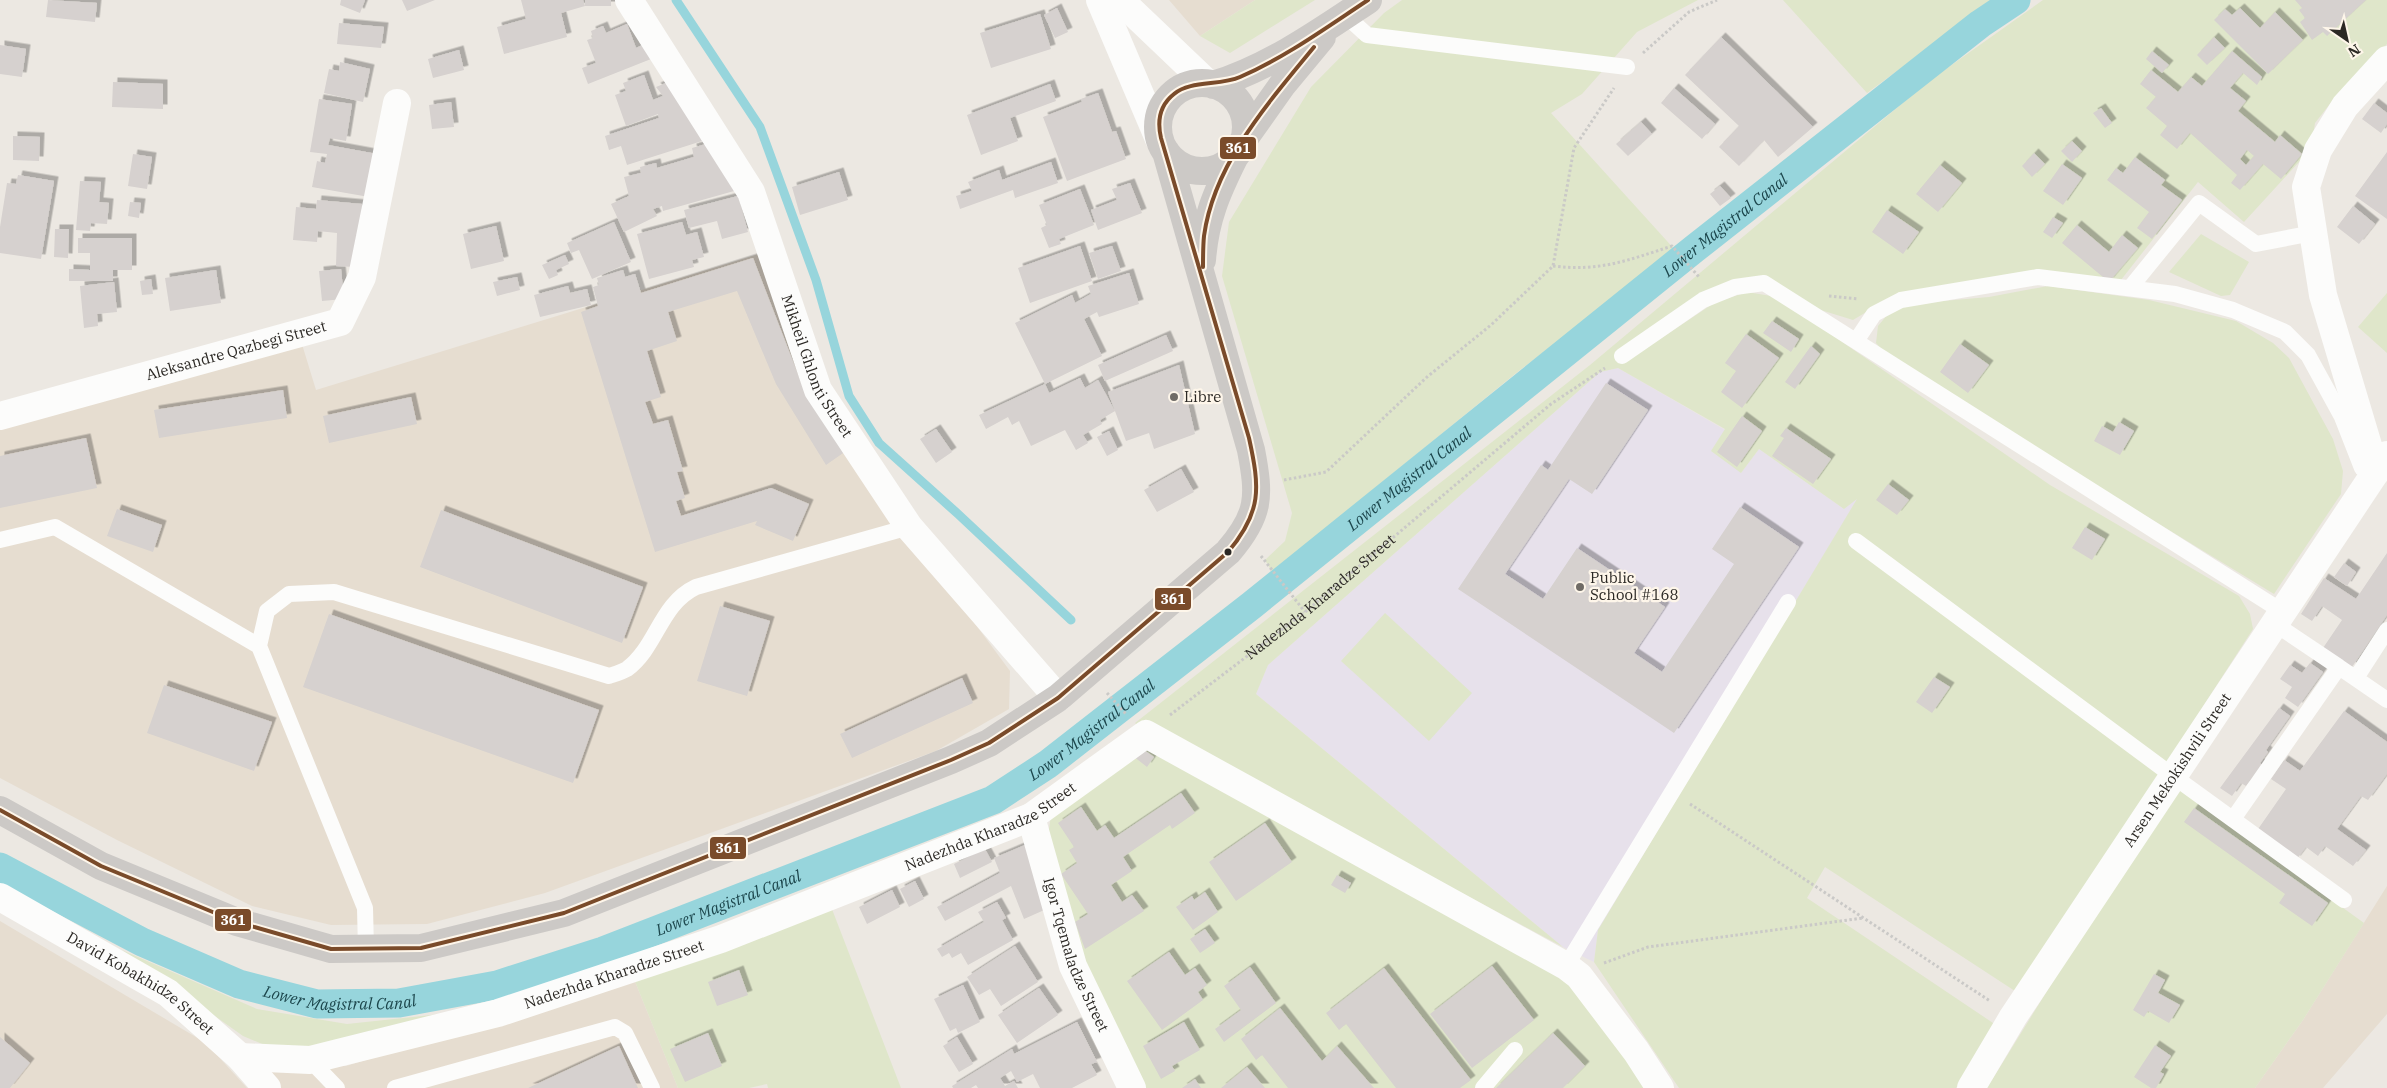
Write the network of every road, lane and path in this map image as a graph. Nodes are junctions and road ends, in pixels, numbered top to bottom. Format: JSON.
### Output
{"nodes":[{"id":1,"x":629,"y":0,"type":"edge"},
{"id":2,"x":1100,"y":0,"type":"edge"},
{"id":3,"x":1120,"y":0,"type":"edge"},
{"id":4,"x":1368,"y":0,"type":"edge"},
{"id":5,"x":1717,"y":0,"type":"edge"},
{"id":6,"x":1339,"y":20,"type":"junction"},
{"id":7,"x":2387,"y":60,"type":"edge"},
{"id":8,"x":1628,"y":67,"type":"junction"},
{"id":9,"x":1210,"y":84,"type":"junction"},
{"id":10,"x":398,"y":103,"type":"dead end"},
{"id":11,"x":1162,"y":145,"type":"junction"},
{"id":12,"x":1239,"y":148,"type":"junction"},
{"id":13,"x":2313,"y":233,"type":"junction"},
{"id":14,"x":1553,"y":266,"type":"junction"},
{"id":15,"x":1696,"y":276,"type":"dead end"},
{"id":16,"x":1204,"y":279,"type":"junction"},
{"id":17,"x":2130,"y":288,"type":"junction"},
{"id":18,"x":1819,"y":295,"type":"dead end"},
{"id":19,"x":1901,"y":300,"type":"junction"},
{"id":20,"x":1856,"y":341,"type":"junction"},
{"id":21,"x":1622,"y":356,"type":"joint"},
{"id":22,"x":0,"y":416,"type":"edge"},
{"id":23,"x":2375,"y":472,"type":"edge"},
{"id":24,"x":1256,"y":483,"type":"junction"},
{"id":25,"x":909,"y":528,"type":"junction"},
{"id":26,"x":0,"y":540,"type":"edge"},
{"id":27,"x":1856,"y":541,"type":"dead end"},
{"id":28,"x":1272,"y":572,"type":"dead end"},
{"id":29,"x":1788,"y":602,"type":"dead end"},
{"id":30,"x":1306,"y":612,"type":"junction"},
{"id":31,"x":2279,"y":618,"type":"junction"},
{"id":32,"x":2387,"y":630,"type":"edge"},
{"id":33,"x":259,"y":646,"type":"junction"},
{"id":34,"x":2339,"y":667,"type":"junction"},
{"id":35,"x":2356,"y":678,"type":"junction"},
{"id":36,"x":1110,"y":695,"type":"dead end"},
{"id":37,"x":1058,"y":698,"type":"junction"},
{"id":38,"x":2387,"y":700,"type":"edge"},
{"id":39,"x":1137,"y":725,"type":"junction"},
{"id":40,"x":2173,"y":776,"type":"junction"},
{"id":41,"x":1689,"y":803,"type":"dead end"},
{"id":42,"x":0,"y":810,"type":"edge"},
{"id":43,"x":1031,"y":817,"type":"junction"},
{"id":44,"x":2233,"y":819,"type":"junction"},
{"id":45,"x":0,"y":897,"type":"edge"},
{"id":46,"x":2344,"y":900,"type":"dead end"},
{"id":47,"x":1863,"y":918,"type":"junction"},
{"id":48,"x":366,"y":949,"type":"junction"},
{"id":49,"x":1572,"y":971,"type":"junction"},
{"id":50,"x":2013,"y":1017,"type":"junction"},
{"id":51,"x":1514,"y":1050,"type":"dead end"},
{"id":52,"x":240,"y":1056,"type":"junction"},
{"id":53,"x":310,"y":1060,"type":"junction"},
{"id":54,"x":267,"y":1088,"type":"edge"},
{"id":55,"x":337,"y":1088,"type":"edge"},
{"id":56,"x":395,"y":1088,"type":"edge"},
{"id":57,"x":652,"y":1088,"type":"edge"},
{"id":58,"x":1132,"y":1088,"type":"edge"},
{"id":59,"x":1483,"y":1088,"type":"edge"},
{"id":60,"x":1660,"y":1088,"type":"edge"},
{"id":61,"x":1971,"y":1088,"type":"edge"}],
"edges":[{"from":1,"to":25,"type":"street","name":"Mikheil Ghlonti Street"},
{"from":2,"to":11,"type":"street"},
{"from":3,"to":9,"type":"street"},
{"from":4,"to":6,"type":"street"},
{"from":5,"to":8,"type":"path"},
{"from":6,"to":8,"type":"lane"},
{"from":6,"to":9,"type":"street"},
{"from":6,"to":12,"type":"street"},
{"from":7,"to":13,"type":"street"},
{"from":8,"to":14,"type":"path"},
{"from":9,"to":11,"type":"street"},
{"from":9,"to":12,"type":"street"},
{"from":10,"to":22,"type":"street","name":"Aleksandre Qazbegi Street"},
{"from":11,"to":12,"type":"street"},
{"from":11,"to":16,"type":"street"},
{"from":12,"to":16,"type":"street"},
{"from":13,"to":17,"type":"lane"},
{"from":13,"to":23,"type":"street"},
{"from":14,"to":15,"type":"path"},
{"from":14,"to":24,"type":"path"},
{"from":16,"to":24,"type":"street"},
{"from":17,"to":19,"type":"lane"},
{"from":17,"to":23,"type":"lane"},
{"from":18,"to":19,"type":"path"},
{"from":19,"to":20,"type":"lane"},
{"from":20,"to":21,"type":"lane"},
{"from":20,"to":31,"type":"lane"},
{"from":21,"to":30,"type":"path","name":"Nadezhda Kharadze Street"},
{"from":23,"to":31,"type":"street","name":"Arsen Mekokishvili Street"},
{"from":24,"to":37,"type":"street"},
{"from":25,"to":33,"type":"lane"},
{"from":25,"to":37,"type":"street","name":"Mikheil Ghlonti Street"},
{"from":26,"to":33,"type":"lane"},
{"from":27,"to":40,"type":"lane"},
{"from":28,"to":30,"type":"path"},
{"from":29,"to":49,"type":"lane"},
{"from":30,"to":39,"type":"path","name":"Nadezhda Kharadze Street"},
{"from":31,"to":34,"type":"lane"},
{"from":31,"to":40,"type":"street","name":"Arsen Mekokishvili Street"},
{"from":32,"to":35,"type":"lane"},
{"from":33,"to":48,"type":"lane"},
{"from":34,"to":35,"type":"lane"},
{"from":34,"to":44,"type":"lane"},
{"from":35,"to":38,"type":"lane"},
{"from":36,"to":39,"type":"path"},
{"from":37,"to":48,"type":"street"},
{"from":39,"to":43,"type":"street","name":"Nadezhda Kharadze Street"},
{"from":39,"to":49,"type":"street"},
{"from":40,"to":44,"type":"lane"},
{"from":40,"to":50,"type":"street","name":"Arsen Mekokishvili Street"},
{"from":41,"to":47,"type":"path"},
{"from":42,"to":48,"type":"street"},
{"from":43,"to":53,"type":"street","name":"Nadezhda Kharadze Street"},
{"from":43,"to":58,"type":"street","name":"Igor Tqemaladze Street"},
{"from":44,"to":46,"type":"lane"},
{"from":45,"to":52,"type":"street","name":"David Kobakhidze Street"},
{"from":47,"to":49,"type":"path"},
{"from":47,"to":50,"type":"path"},
{"from":49,"to":60,"type":"street"},
{"from":50,"to":61,"type":"street","name":"Arsen Mekokishvili Street"},
{"from":51,"to":59,"type":"lane"},
{"from":52,"to":53,"type":"street","name":"Nadezhda Kharadze Street"},
{"from":52,"to":54,"type":"street","name":"David Kobakhidze Street"},
{"from":53,"to":55,"type":"lane"},
{"from":56,"to":57,"type":"lane"}]}
